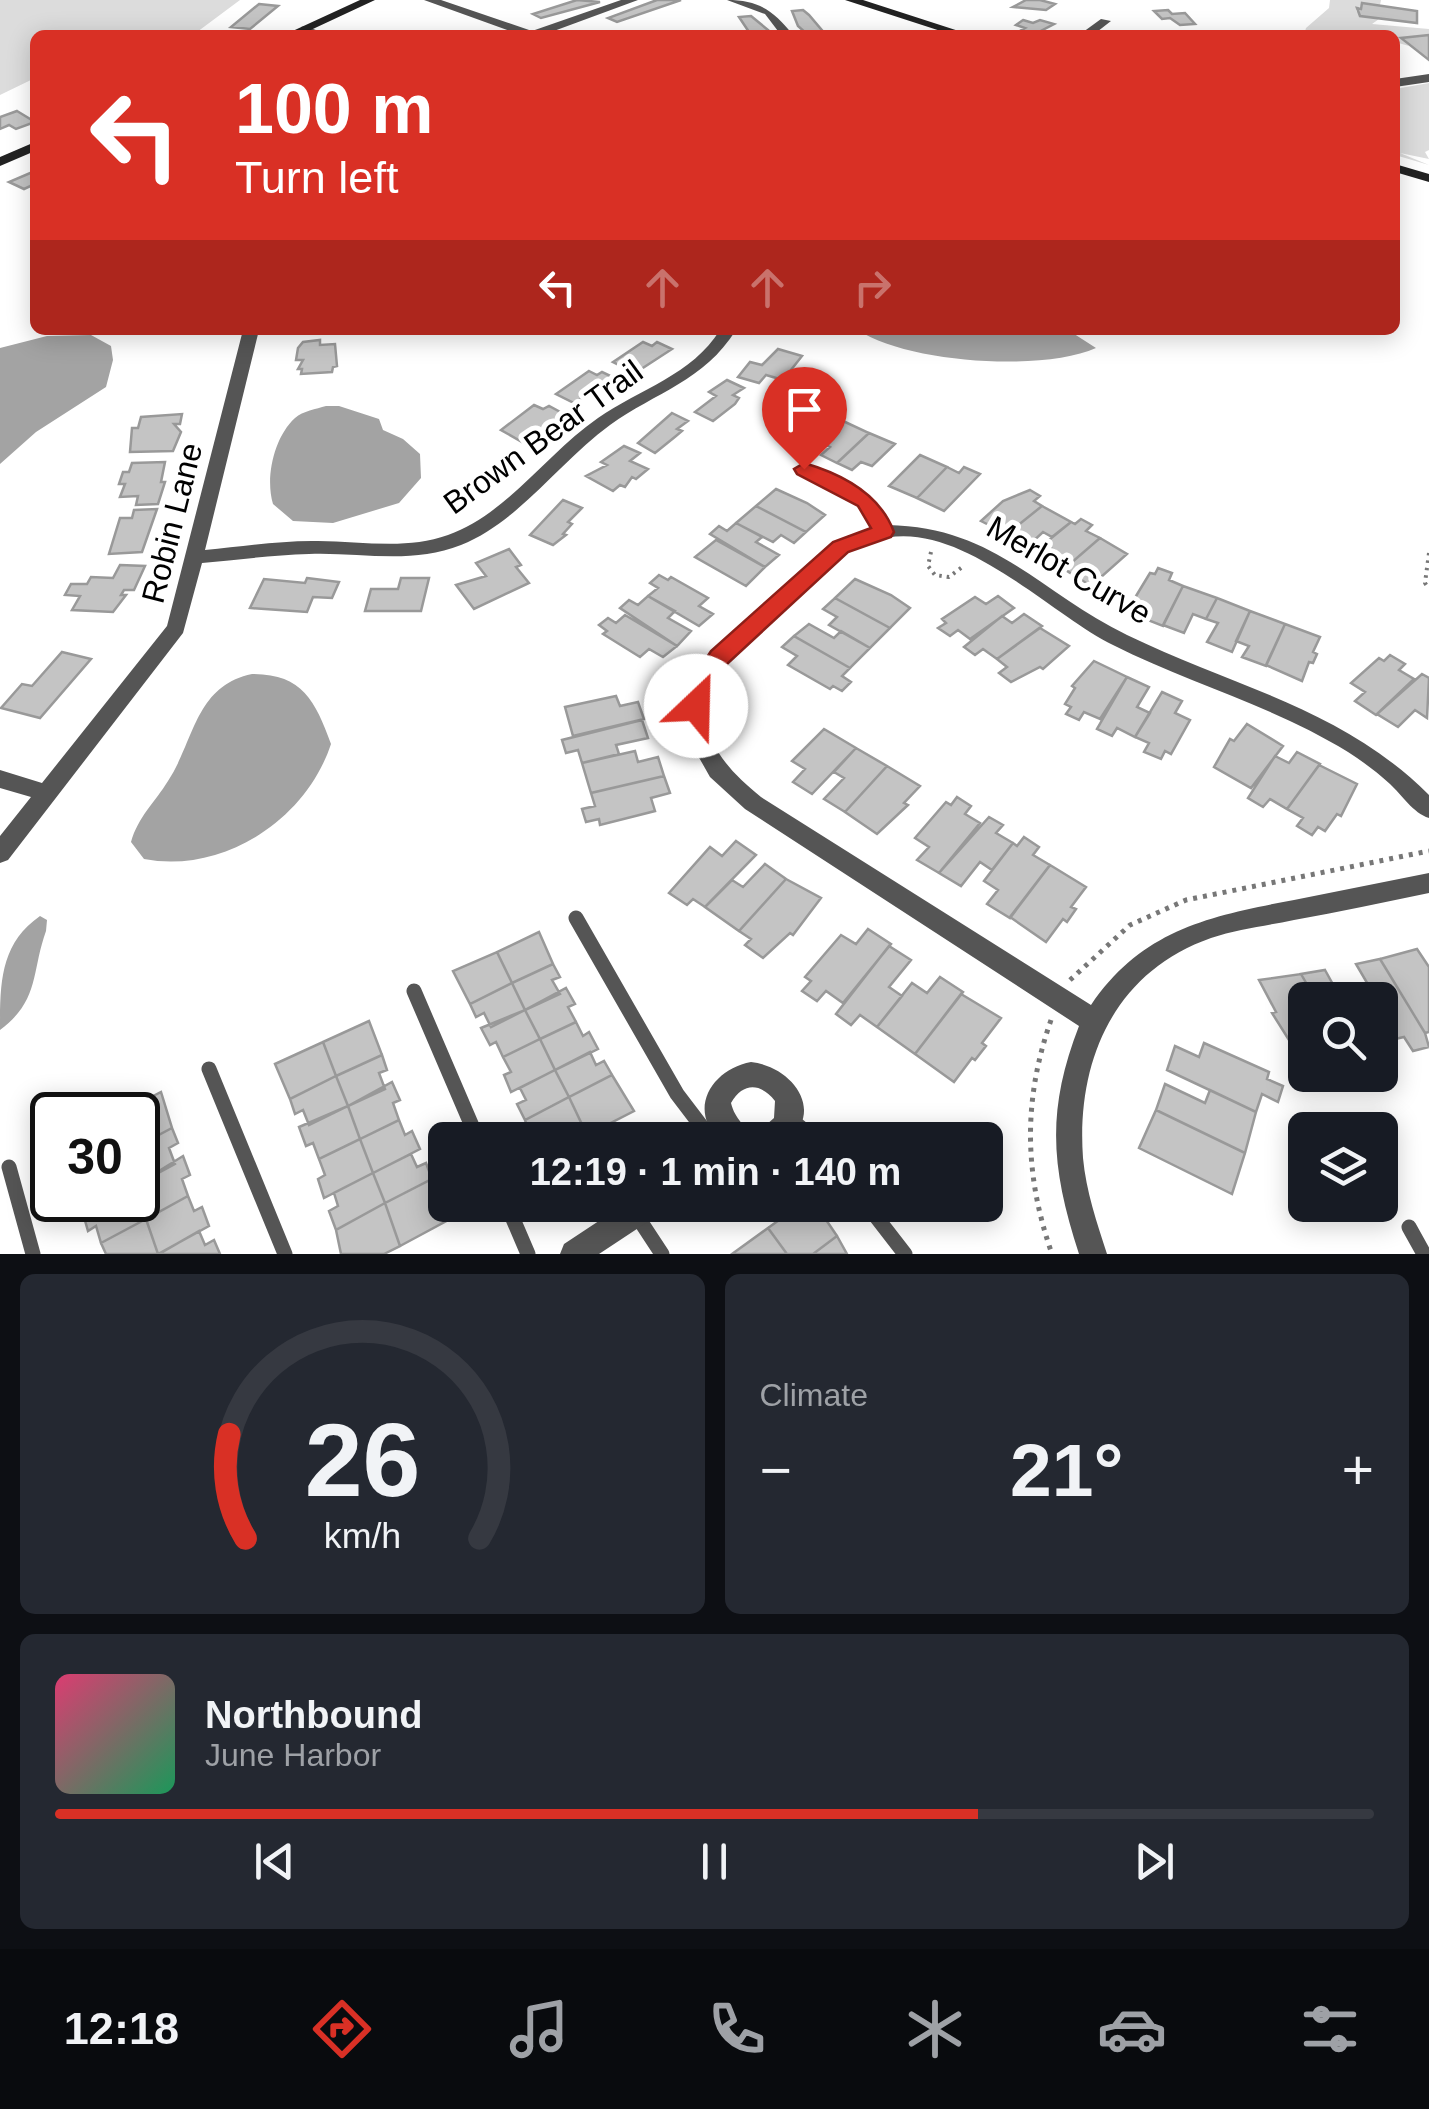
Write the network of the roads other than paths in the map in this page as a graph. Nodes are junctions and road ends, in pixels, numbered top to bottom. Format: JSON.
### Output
{"nodes":[{"id":1,"x":369,"y":0,"type":"edge"},
{"id":2,"x":430,"y":0,"type":"edge"},
{"id":3,"x":466,"y":0,"type":"edge"},
{"id":4,"x":632,"y":0,"type":"edge"},
{"id":5,"x":733,"y":0,"type":"edge"},
{"id":6,"x":851,"y":0,"type":"edge"},
{"id":7,"x":451,"y":7,"type":"junction"},
{"id":8,"x":1105,"y":21,"type":"dead end"},
{"id":9,"x":305,"y":28,"type":"junction"},
{"id":10,"x":301,"y":30,"type":"edge"},
{"id":11,"x":309,"y":30,"type":"edge"},
{"id":12,"x":518,"y":30,"type":"edge"},
{"id":13,"x":546,"y":30,"type":"edge"},
{"id":14,"x":783,"y":30,"type":"edge"},
{"id":15,"x":949,"y":30,"type":"edge"},
{"id":16,"x":1092,"y":30,"type":"edge"},
{"id":17,"x":1429,"y":78,"type":"edge"},
{"id":18,"x":1400,"y":82,"type":"edge"},
{"id":19,"x":30,"y":148,"type":"edge"},
{"id":20,"x":0,"y":162,"type":"edge"},
{"id":21,"x":1400,"y":169,"type":"edge"},
{"id":22,"x":1429,"y":178,"type":"edge"},
{"id":23,"x":250,"y":335,"type":"edge"},
{"id":24,"x":724,"y":335,"type":"edge"},
{"id":25,"x":804,"y":469,"type":"dead end"},
{"id":26,"x":883,"y":532,"type":"junction"},
{"id":27,"x":194,"y":556,"type":"junction"},
{"id":28,"x":0,"y":779,"type":"edge"},
{"id":29,"x":47,"y":792,"type":"junction"},
{"id":30,"x":1429,"y":809,"type":"edge"},
{"id":31,"x":0,"y":853,"type":"edge"},
{"id":32,"x":1429,"y":883,"type":"edge"},
{"id":33,"x":576,"y":918,"type":"dead end"},
{"id":34,"x":414,"y":991,"type":"dead end"},
{"id":35,"x":1095,"y":1022,"type":"junction"},
{"id":36,"x":209,"y":1069,"type":"dead end"},
{"id":37,"x":788,"y":1118,"type":"junction"},
{"id":38,"x":470,"y":1122,"type":"edge"},
{"id":39,"x":707,"y":1122,"type":"edge"},
{"id":40,"x":720,"y":1122,"type":"edge"},
{"id":41,"x":786,"y":1122,"type":"edge"},
{"id":42,"x":793,"y":1122,"type":"edge"},
{"id":43,"x":9,"y":1167,"type":"dead end"},
{"id":44,"x":514,"y":1222,"type":"edge"},
{"id":45,"x":623,"y":1222,"type":"edge"},
{"id":46,"x":647,"y":1222,"type":"edge"},
{"id":47,"x":881,"y":1222,"type":"edge"},
{"id":48,"x":1408,"y":1226,"type":"dead end"},
{"id":49,"x":33,"y":1254,"type":"edge"},
{"id":50,"x":284,"y":1254,"type":"edge"},
{"id":51,"x":528,"y":1254,"type":"edge"},
{"id":52,"x":574,"y":1254,"type":"edge"},
{"id":53,"x":662,"y":1254,"type":"edge"},
{"id":54,"x":905,"y":1254,"type":"edge"},
{"id":55,"x":1094,"y":1254,"type":"edge"},
{"id":56,"x":1424,"y":1254,"type":"edge"}],
"edges":[{"from":1,"to":9,"type":"street"},
{"from":2,"to":7,"type":"street"},
{"from":3,"to":7,"type":"street"},
{"from":4,"to":13,"type":"street"},
{"from":5,"to":14,"type":"street"},
{"from":6,"to":15,"type":"street"},
{"from":7,"to":12,"type":"street"},
{"from":8,"to":16,"type":"street"},
{"from":9,"to":10,"type":"street"},
{"from":9,"to":11,"type":"street"},
{"from":17,"to":18,"type":"street"},
{"from":19,"to":20,"type":"street"},
{"from":21,"to":22,"type":"street"},
{"from":23,"to":27,"type":"street","name":"Robin Lane"},
{"from":24,"to":27,"type":"street","name":"Brown Bear Trail"},
{"from":25,"to":26,"type":"lane"},
{"from":26,"to":30,"type":"street","name":"Merlot Curve"},
{"from":26,"to":35,"type":"street","name":"Merlot Curve"},
{"from":27,"to":29,"type":"street","name":"Robin Lane"},
{"from":28,"to":29,"type":"street"},
{"from":29,"to":31,"type":"street","name":"Robin Lane"},
{"from":32,"to":35,"type":"street"},
{"from":33,"to":39,"type":"lane"},
{"from":34,"to":38,"type":"lane"},
{"from":35,"to":55,"type":"street"},
{"from":36,"to":50,"type":"lane"},
{"from":37,"to":40,"type":"street"},
{"from":37,"to":41,"type":"street"},
{"from":37,"to":42,"type":"lane"},
{"from":43,"to":49,"type":"lane"},
{"from":44,"to":51,"type":"lane"},
{"from":45,"to":52,"type":"street"},
{"from":46,"to":53,"type":"lane"},
{"from":47,"to":54,"type":"lane"},
{"from":48,"to":56,"type":"lane"}]}
